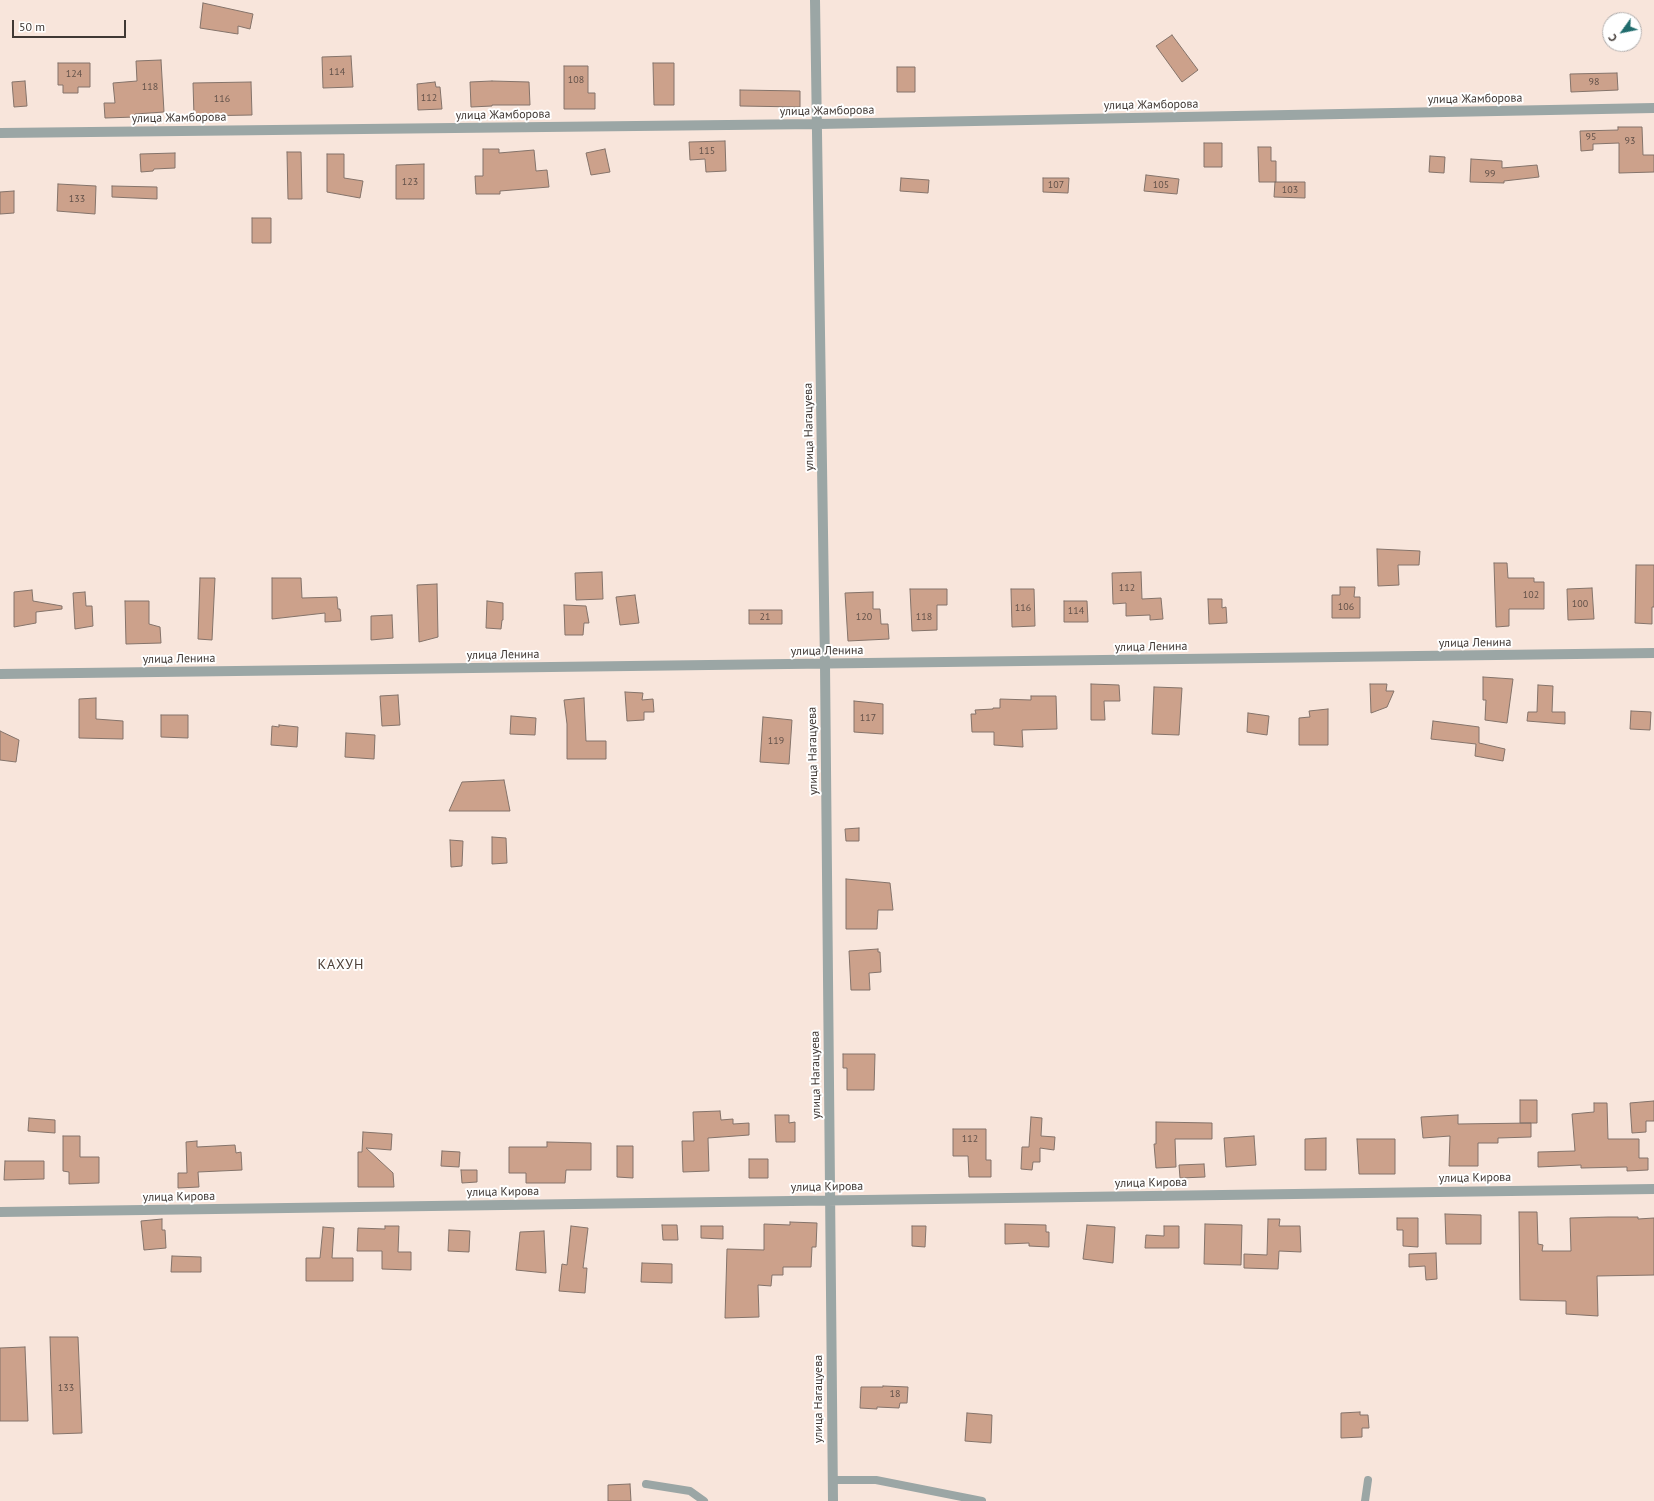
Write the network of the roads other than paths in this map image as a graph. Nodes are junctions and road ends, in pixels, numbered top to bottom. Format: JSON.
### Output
{"nodes":[{"id":1,"x":816,"y":0,"type":"edge"},
{"id":2,"x":1654,"y":108,"type":"edge"},
{"id":3,"x":818,"y":124,"type":"junction"},
{"id":4,"x":0,"y":133,"type":"edge"},
{"id":5,"x":1654,"y":653,"type":"edge"},
{"id":6,"x":826,"y":664,"type":"junction"},
{"id":7,"x":0,"y":674,"type":"edge"},
{"id":8,"x":1654,"y":1189,"type":"edge"},
{"id":9,"x":830,"y":1200,"type":"junction"},
{"id":10,"x":0,"y":1212,"type":"edge"},
{"id":11,"x":833,"y":1480,"type":"junction"},
{"id":12,"x":1368,"y":1480,"type":"dead end"},
{"id":13,"x":646,"y":1484,"type":"dead end"},
{"id":14,"x":704,"y":1501,"type":"edge"},
{"id":15,"x":833,"y":1501,"type":"edge"},
{"id":16,"x":982,"y":1501,"type":"edge"},
{"id":17,"x":1365,"y":1501,"type":"edge"}],
"edges":[{"from":1,"to":3,"type":"street","name":"улица Нагацуева"},
{"from":2,"to":3,"type":"street","name":"улица Жамборова"},
{"from":3,"to":4,"type":"street","name":"улица Жамборова"},
{"from":3,"to":6,"type":"street","name":"улица Нагацуева"},
{"from":5,"to":6,"type":"street","name":"улица Ленина"},
{"from":6,"to":7,"type":"street","name":"улица Ленина"},
{"from":6,"to":9,"type":"street","name":"улица Нагацуева"},
{"from":8,"to":9,"type":"street","name":"улица Кирова"},
{"from":9,"to":10,"type":"street","name":"улица Кирова"},
{"from":9,"to":11,"type":"street","name":"улица Нагацуева"},
{"from":11,"to":15,"type":"street","name":"улица Нагацуева"},
{"from":11,"to":16,"type":"lane"},
{"from":12,"to":17,"type":"lane"},
{"from":13,"to":14,"type":"lane"}]}
